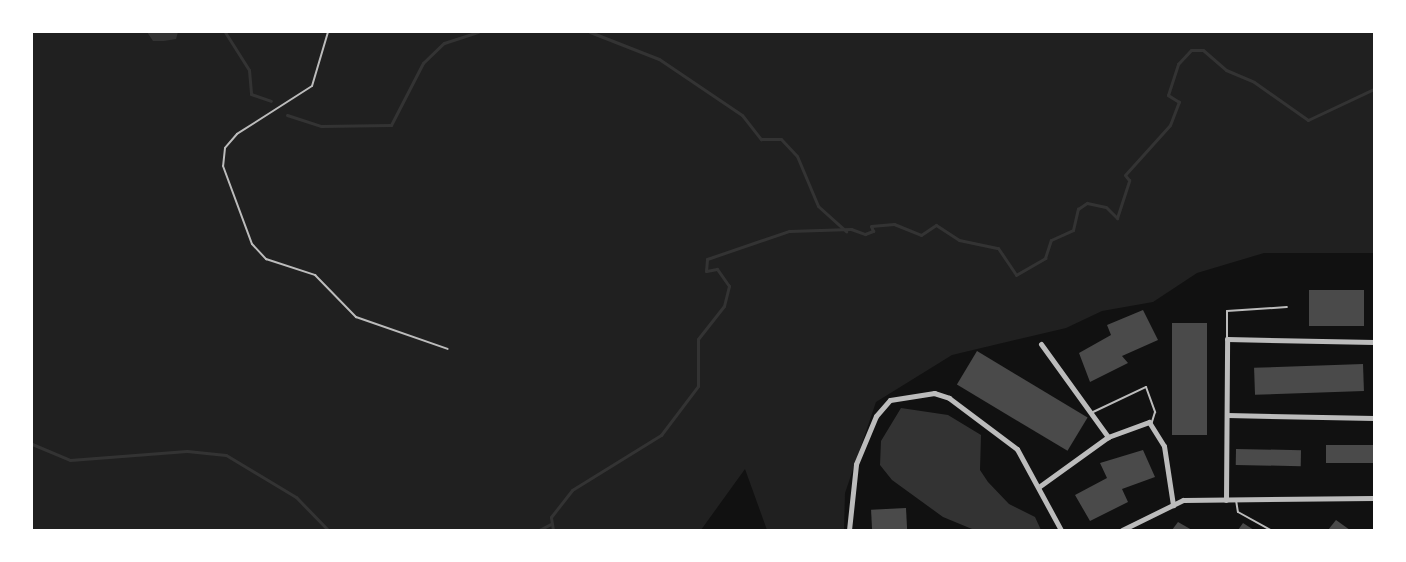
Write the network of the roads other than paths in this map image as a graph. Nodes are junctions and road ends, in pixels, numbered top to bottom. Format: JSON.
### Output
{"nodes":[{"id":1,"x":328,"y":32,"type":"edge"},
{"id":2,"x":1287,"y":307,"type":"dead end"},
{"id":3,"x":1227,"y":339,"type":"junction"},
{"id":4,"x":1374,"y":342,"type":"edge"},
{"id":5,"x":1041,"y":344,"type":"dead end"},
{"id":6,"x":448,"y":349,"type":"dead end"},
{"id":7,"x":1090,"y":412,"type":"junction"},
{"id":8,"x":1227,"y":415,"type":"junction"},
{"id":9,"x":1374,"y":418,"type":"edge"},
{"id":10,"x":1151,"y":425,"type":"junction"},
{"id":11,"x":1108,"y":437,"type":"junction"},
{"id":12,"x":1040,"y":486,"type":"junction"},
{"id":13,"x":1374,"y":498,"type":"edge"},
{"id":14,"x":1226,"y":500,"type":"junction"},
{"id":15,"x":1236,"y":500,"type":"junction"},
{"id":16,"x":1173,"y":505,"type":"junction"},
{"id":17,"x":849,"y":531,"type":"edge"},
{"id":18,"x":1062,"y":531,"type":"edge"},
{"id":19,"x":1122,"y":531,"type":"edge"},
{"id":20,"x":1271,"y":531,"type":"edge"}],
"edges":[{"from":1,"to":6,"type":"lane"},
{"from":2,"to":3,"type":"lane"},
{"from":3,"to":4,"type":"street"},
{"from":3,"to":8,"type":"street"},
{"from":5,"to":7,"type":"street"},
{"from":7,"to":10,"type":"lane"},
{"from":7,"to":11,"type":"street"},
{"from":8,"to":9,"type":"street"},
{"from":8,"to":14,"type":"street"},
{"from":10,"to":11,"type":"street"},
{"from":10,"to":16,"type":"street"},
{"from":11,"to":12,"type":"street"},
{"from":12,"to":17,"type":"street"},
{"from":12,"to":18,"type":"street"},
{"from":13,"to":15,"type":"street"},
{"from":14,"to":15,"type":"street"},
{"from":14,"to":16,"type":"street"},
{"from":15,"to":20,"type":"lane"},
{"from":16,"to":19,"type":"street"}]}
